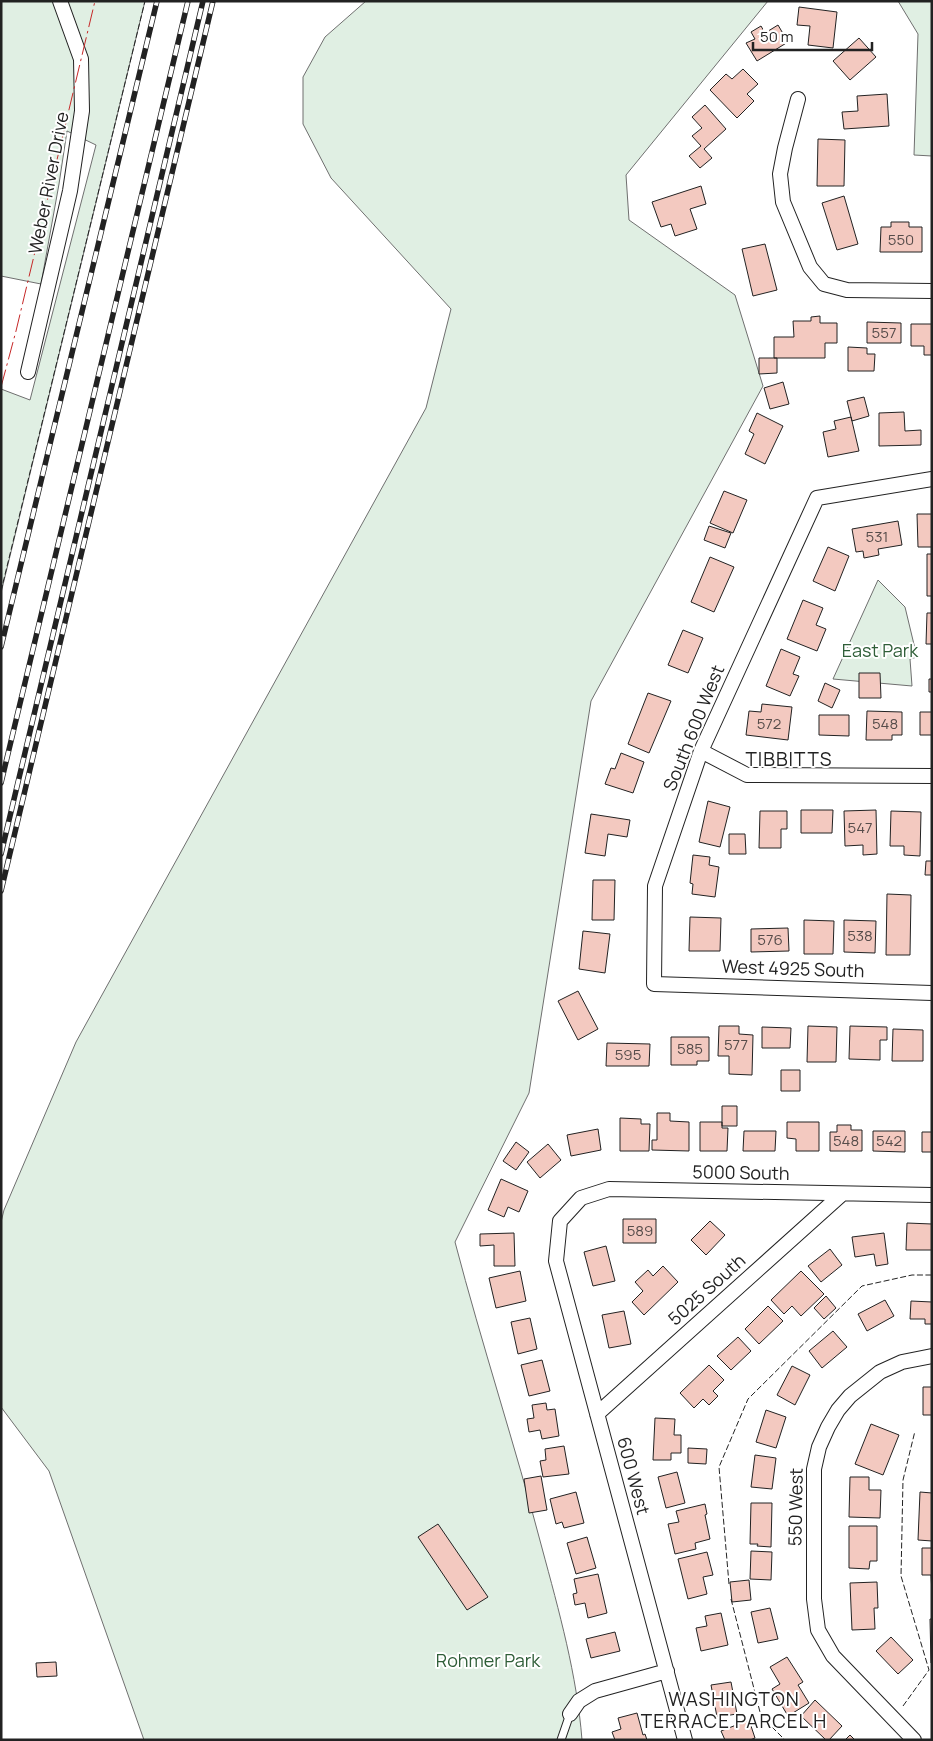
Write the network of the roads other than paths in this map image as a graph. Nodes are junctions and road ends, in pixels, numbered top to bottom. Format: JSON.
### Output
{"nodes":[{"id":1,"x":60,"y":1,"type":"edge"},
{"id":2,"x":798,"y":99,"type":"dead end"},
{"id":3,"x":932,"y":291,"type":"edge"},
{"id":4,"x":28,"y":372,"type":"dead end"},
{"id":5,"x":932,"y":479,"type":"edge"},
{"id":6,"x":701,"y":751,"type":"junction"},
{"id":7,"x":932,"y":776,"type":"edge"},
{"id":8,"x":654,"y":984,"type":"joint"},
{"id":9,"x":932,"y":993,"type":"edge"},
{"id":10,"x":842,"y":1194,"type":"junction"},
{"id":11,"x":932,"y":1195,"type":"edge"},
{"id":12,"x":560,"y":1221,"type":"joint"},
{"id":13,"x":932,"y":1356,"type":"edge"},
{"id":14,"x":597,"y":1414,"type":"junction"},
{"id":15,"x":666,"y":1671,"type":"junction"},
{"id":16,"x":570,"y":1714,"type":"joint"},
{"id":17,"x":561,"y":1740,"type":"edge"},
{"id":18,"x":685,"y":1740,"type":"edge"},
{"id":19,"x":914,"y":1740,"type":"edge"}],
"edges":[{"from":1,"to":4,"type":"street","name":"Weber River Drive"},
{"from":2,"to":3,"type":"street"},
{"from":5,"to":6,"type":"street","name":"South 600 West"},
{"from":6,"to":7,"type":"street"},
{"from":6,"to":8,"type":"street","name":"South 600 West"},
{"from":8,"to":9,"type":"street","name":"West 4925 South"},
{"from":10,"to":11,"type":"street","name":"5000 South"},
{"from":10,"to":12,"type":"street","name":"5000 South"},
{"from":10,"to":14,"type":"street","name":"5025 South"},
{"from":12,"to":14,"type":"street","name":"600 West"},
{"from":13,"to":19,"type":"street","name":"550 West"},
{"from":14,"to":15,"type":"street","name":"600 West"},
{"from":15,"to":16,"type":"street"},
{"from":15,"to":18,"type":"street","name":"600 West"},
{"from":16,"to":17,"type":"lane"}]}
